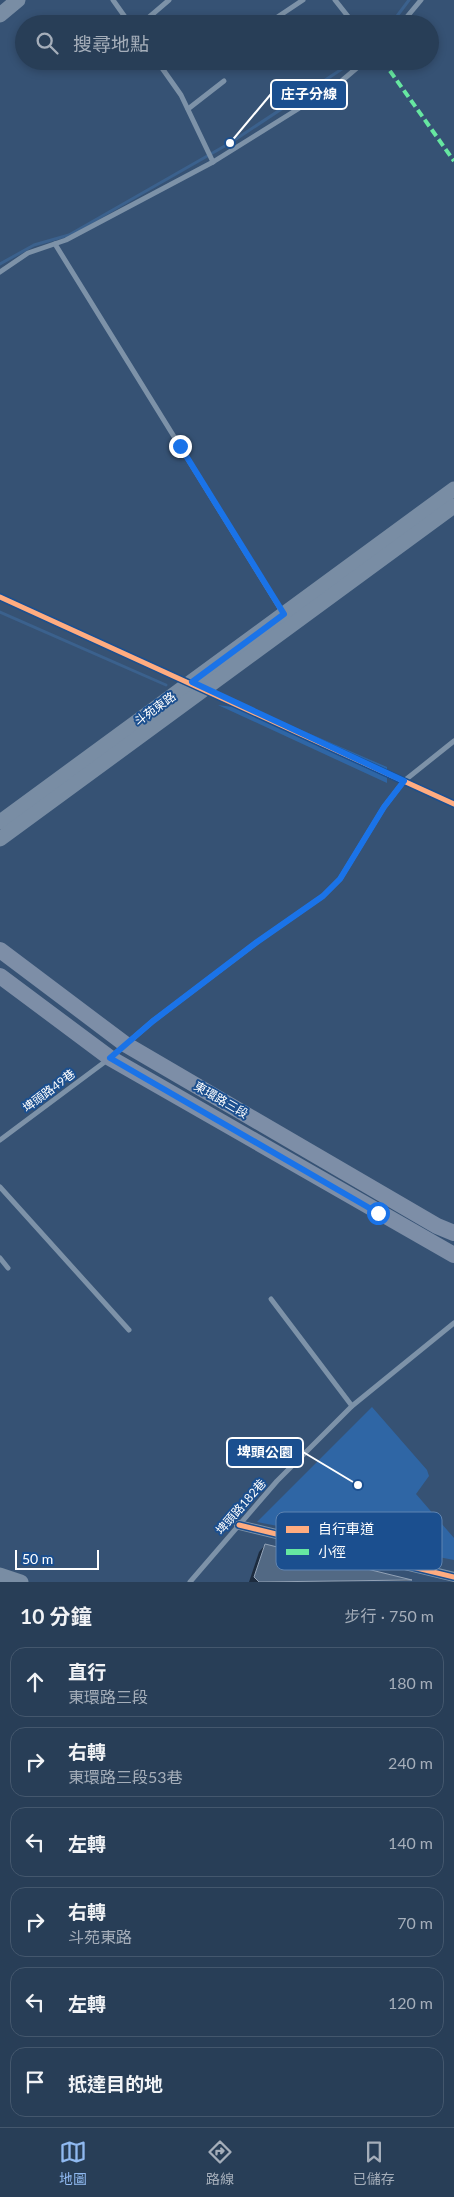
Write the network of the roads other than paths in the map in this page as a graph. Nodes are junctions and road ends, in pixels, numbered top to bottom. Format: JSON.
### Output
{"nodes":[{"id":1,"x":18,"y":0,"type":"edge"},
{"id":2,"x":112,"y":0,"type":"edge"},
{"id":3,"x":169,"y":0,"type":"edge"},
{"id":4,"x":303,"y":0,"type":"edge"},
{"id":5,"x":335,"y":0,"type":"edge"},
{"id":6,"x":421,"y":0,"type":"edge"},
{"id":7,"x":0,"y":15,"type":"edge"},
{"id":8,"x":123,"y":15,"type":"edge"},
{"id":9,"x":152,"y":15,"type":"edge"},
{"id":10,"x":280,"y":15,"type":"edge"},
{"id":11,"x":347,"y":15,"type":"edge"},
{"id":12,"x":408,"y":15,"type":"edge"},
{"id":13,"x":165,"y":70,"type":"edge"},
{"id":14,"x":354,"y":70,"type":"edge"},
{"id":15,"x":224,"y":81,"type":"dead end"},
{"id":16,"x":188,"y":109,"type":"junction"},
{"id":17,"x":213,"y":162,"type":"junction"},
{"id":18,"x":55,"y":244,"type":"junction"},
{"id":19,"x":0,"y":272,"type":"edge"},
{"id":20,"x":454,"y":488,"type":"edge"},
{"id":21,"x":454,"y":506,"type":"edge"},
{"id":22,"x":284,"y":614,"type":"junction"},
{"id":23,"x":454,"y":741,"type":"edge"},
{"id":24,"x":0,"y":822,"type":"edge"},
{"id":25,"x":0,"y":839,"type":"edge"},
{"id":26,"x":0,"y":950,"type":"edge"},
{"id":27,"x":0,"y":976,"type":"edge"},
{"id":28,"x":125,"y":1044,"type":"junction"},
{"id":29,"x":110,"y":1058,"type":"junction"},
{"id":30,"x":0,"y":1140,"type":"edge"},
{"id":31,"x":0,"y":1188,"type":"edge"},
{"id":32,"x":454,"y":1233,"type":"edge"},
{"id":33,"x":454,"y":1255,"type":"edge"},
{"id":34,"x":0,"y":1258,"type":"edge"},
{"id":35,"x":8,"y":1268,"type":"dead end"},
{"id":36,"x":271,"y":1299,"type":"dead end"},
{"id":37,"x":454,"y":1322,"type":"edge"},
{"id":38,"x":129,"y":1330,"type":"dead end"},
{"id":39,"x":352,"y":1406,"type":"junction"},
{"id":40,"x":239,"y":1525,"type":"junction"},
{"id":41,"x":276,"y":1534,"type":"edge"},
{"id":42,"x":425,"y":1570,"type":"edge"},
{"id":43,"x":0,"y":1576,"type":"edge"},
{"id":44,"x":454,"y":1577,"type":"edge"},
{"id":45,"x":21,"y":1582,"type":"edge"},
{"id":46,"x":190,"y":1582,"type":"edge"}],
"edges":[{"from":1,"to":7,"type":"main road"},
{"from":2,"to":8,"type":"lane"},
{"from":3,"to":9,"type":"lane"},
{"from":4,"to":10,"type":"lane"},
{"from":5,"to":11,"type":"lane"},
{"from":6,"to":12,"type":"lane"},
{"from":13,"to":16,"type":"lane"},
{"from":14,"to":17,"type":"lane"},
{"from":15,"to":16,"type":"lane"},
{"from":16,"to":17,"type":"lane"},
{"from":17,"to":18,"type":"lane"},
{"from":18,"to":19,"type":"lane"},
{"from":18,"to":22,"type":"lane"},
{"from":20,"to":22,"type":"main road","name":"斗苑東路"},
{"from":21,"to":25,"type":"main road","name":"斗苑東路"},
{"from":22,"to":24,"type":"main road","name":"斗苑東路"},
{"from":23,"to":28,"type":"lane","name":"埤頭路49巷"},
{"from":26,"to":28,"type":"main road","name":"東環路三段"},
{"from":27,"to":29,"type":"main road","name":"東環路三段"},
{"from":28,"to":29,"type":"lane","name":"埤頭路49巷"},
{"from":28,"to":32,"type":"main road","name":"東環路三段"},
{"from":29,"to":30,"type":"lane","name":"埤頭路49巷"},
{"from":29,"to":33,"type":"main road","name":"東環路三段"},
{"from":31,"to":38,"type":"lane"},
{"from":34,"to":35,"type":"lane"},
{"from":36,"to":39,"type":"lane"},
{"from":37,"to":39,"type":"lane","name":"埤頭路182巷"},
{"from":39,"to":40,"type":"lane","name":"埤頭路182巷"},
{"from":40,"to":41,"type":"street"},
{"from":40,"to":46,"type":"lane","name":"埤頭路182巷"},
{"from":42,"to":44,"type":"street"},
{"from":43,"to":45,"type":"main road"}]}
